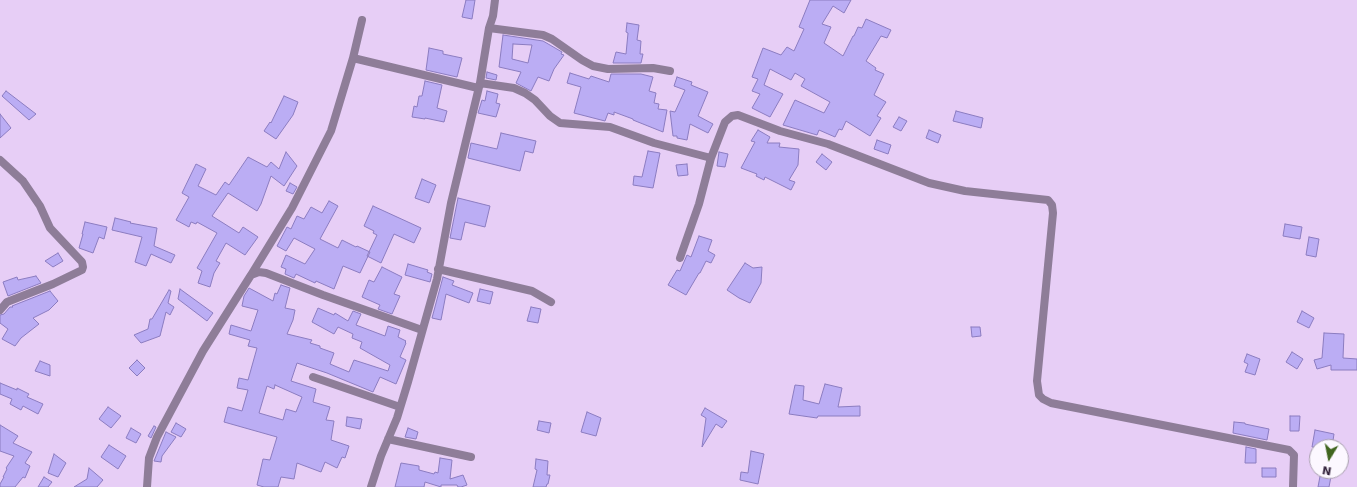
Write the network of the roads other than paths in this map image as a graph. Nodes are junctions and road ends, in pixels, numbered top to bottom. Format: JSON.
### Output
{"nodes":[{"id":1,"x":495,"y":0,"type":"edge"},
{"id":2,"x":362,"y":20,"type":"dead end"},
{"id":3,"x":488,"y":28,"type":"junction"},
{"id":4,"x":353,"y":58,"type":"junction"},
{"id":5,"x":670,"y":71,"type":"dead end"},
{"id":6,"x":479,"y":85,"type":"junction"},
{"id":7,"x":711,"y":158,"type":"junction"},
{"id":8,"x":0,"y":160,"type":"edge"},
{"id":9,"x":680,"y":258,"type":"dead end"},
{"id":10,"x":438,"y":269,"type":"junction"},
{"id":11,"x":251,"y":275,"type":"junction"},
{"id":12,"x":551,"y":302,"type":"dead end"},
{"id":13,"x":0,"y":310,"type":"edge"},
{"id":14,"x":422,"y":330,"type":"junction"},
{"id":15,"x":313,"y":377,"type":"dead end"},
{"id":16,"x":400,"y":407,"type":"junction"},
{"id":17,"x":388,"y":438,"type":"junction"},
{"id":18,"x":471,"y":457,"type":"dead end"},
{"id":19,"x":147,"y":487,"type":"edge"},
{"id":20,"x":372,"y":487,"type":"edge"},
{"id":21,"x":1293,"y":487,"type":"edge"}],
"edges":[{"from":1,"to":3,"type":"street"},
{"from":2,"to":4,"type":"street"},
{"from":3,"to":5,"type":"street"},
{"from":3,"to":6,"type":"street"},
{"from":4,"to":6,"type":"street"},
{"from":4,"to":11,"type":"street"},
{"from":6,"to":7,"type":"street"},
{"from":6,"to":10,"type":"street"},
{"from":7,"to":9,"type":"street"},
{"from":7,"to":21,"type":"street"},
{"from":8,"to":13,"type":"street"},
{"from":10,"to":12,"type":"street"},
{"from":10,"to":14,"type":"street"},
{"from":11,"to":14,"type":"street"},
{"from":11,"to":19,"type":"street"},
{"from":14,"to":16,"type":"street"},
{"from":15,"to":16,"type":"street"},
{"from":16,"to":17,"type":"street"},
{"from":17,"to":18,"type":"street"},
{"from":17,"to":20,"type":"street"}]}
